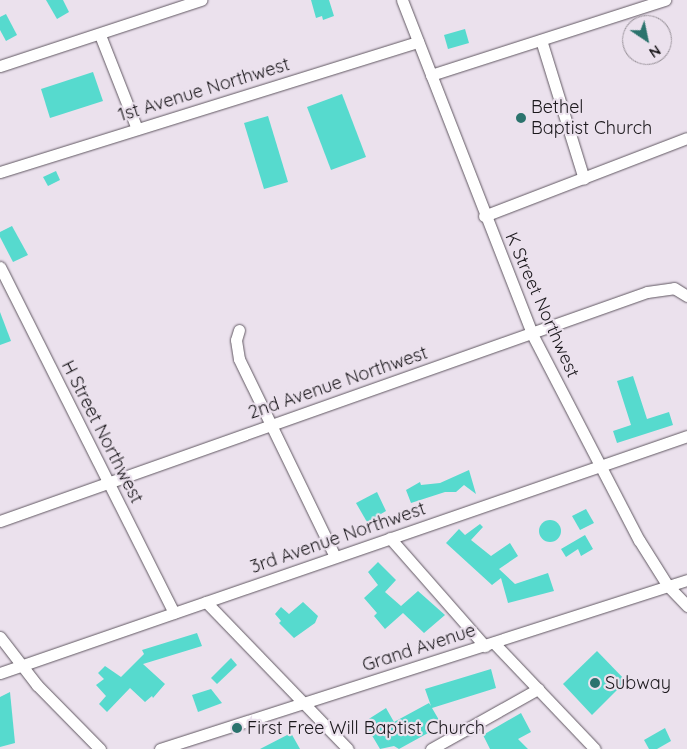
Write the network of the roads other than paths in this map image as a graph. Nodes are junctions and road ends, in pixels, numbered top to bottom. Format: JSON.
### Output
{"nodes":[{"id":1,"x":201,"y":0,"type":"edge"},
{"id":2,"x":402,"y":0,"type":"edge"},
{"id":3,"x":665,"y":0,"type":"edge"},
{"id":4,"x":100,"y":34,"type":"junction"},
{"id":5,"x":541,"y":40,"type":"junction"},
{"id":6,"x":418,"y":42,"type":"junction"},
{"id":7,"x":0,"y":66,"type":"edge"},
{"id":8,"x":431,"y":75,"type":"junction"},
{"id":9,"x":137,"y":129,"type":"junction"},
{"id":10,"x":687,"y":138,"type":"edge"},
{"id":11,"x":0,"y":172,"type":"edge"},
{"id":12,"x":584,"y":179,"type":"junction"},
{"id":13,"x":484,"y":216,"type":"junction"},
{"id":14,"x":0,"y":267,"type":"edge"},
{"id":15,"x":687,"y":296,"type":"edge"},
{"id":16,"x":239,"y":330,"type":"dead end"},
{"id":17,"x":532,"y":334,"type":"junction"},
{"id":18,"x":270,"y":425,"type":"junction"},
{"id":19,"x":687,"y":436,"type":"edge"},
{"id":20,"x":598,"y":466,"type":"junction"},
{"id":21,"x":108,"y":482,"type":"junction"},
{"id":22,"x":0,"y":521,"type":"edge"},
{"id":23,"x":390,"y":538,"type":"junction"},
{"id":24,"x":335,"y":557,"type":"junction"},
{"id":25,"x":687,"y":580,"type":"edge"},
{"id":26,"x":668,"y":586,"type":"junction"},
{"id":27,"x":206,"y":602,"type":"junction"},
{"id":28,"x":687,"y":606,"type":"edge"},
{"id":29,"x":174,"y":613,"type":"junction"},
{"id":30,"x":0,"y":637,"type":"edge"},
{"id":31,"x":489,"y":644,"type":"junction"},
{"id":32,"x":21,"y":666,"type":"junction"},
{"id":33,"x":0,"y":673,"type":"edge"},
{"id":34,"x":538,"y":689,"type":"junction"},
{"id":35,"x":304,"y":703,"type":"junction"},
{"id":36,"x":100,"y":749,"type":"edge"},
{"id":37,"x":160,"y":749,"type":"edge"},
{"id":38,"x":348,"y":749,"type":"edge"},
{"id":39,"x":431,"y":749,"type":"edge"},
{"id":40,"x":594,"y":749,"type":"edge"}],
"edges":[{"from":1,"to":4,"type":"street"},
{"from":2,"to":6,"type":"street","name":"K Street Northwest"},
{"from":3,"to":5,"type":"street"},
{"from":4,"to":7,"type":"street"},
{"from":4,"to":9,"type":"street"},
{"from":5,"to":8,"type":"street"},
{"from":5,"to":12,"type":"street"},
{"from":6,"to":8,"type":"street","name":"K Street Northwest"},
{"from":6,"to":9,"type":"street","name":"1st Avenue Northwest"},
{"from":8,"to":13,"type":"street","name":"K Street Northwest"},
{"from":9,"to":11,"type":"street","name":"1st Avenue Northwest"},
{"from":10,"to":12,"type":"street"},
{"from":12,"to":13,"type":"street"},
{"from":13,"to":17,"type":"street","name":"K Street Northwest"},
{"from":14,"to":21,"type":"street","name":"H Street Northwest"},
{"from":15,"to":17,"type":"street","name":"2nd Avenue Northwest"},
{"from":16,"to":18,"type":"street"},
{"from":17,"to":18,"type":"street","name":"2nd Avenue Northwest"},
{"from":17,"to":20,"type":"street","name":"K Street Northwest"},
{"from":18,"to":21,"type":"street","name":"2nd Avenue Northwest"},
{"from":18,"to":24,"type":"street"},
{"from":19,"to":20,"type":"street","name":"3rd Avenue Northwest"},
{"from":20,"to":23,"type":"street","name":"3rd Avenue Northwest"},
{"from":20,"to":26,"type":"street","name":"K Street Northwest"},
{"from":21,"to":22,"type":"street","name":"2nd Avenue Northwest"},
{"from":21,"to":29,"type":"street","name":"H Street Northwest"},
{"from":23,"to":24,"type":"street","name":"3rd Avenue Northwest"},
{"from":23,"to":31,"type":"street"},
{"from":24,"to":27,"type":"street","name":"3rd Avenue Northwest"},
{"from":25,"to":26,"type":"street","name":"Grand Avenue"},
{"from":26,"to":28,"type":"street","name":"K Street Northwest"},
{"from":26,"to":31,"type":"street","name":"Grand Avenue"},
{"from":27,"to":29,"type":"street","name":"3rd Avenue Northwest"},
{"from":27,"to":35,"type":"street"},
{"from":29,"to":32,"type":"street","name":"3rd Avenue Northwest"},
{"from":30,"to":32,"type":"street"},
{"from":31,"to":34,"type":"street"},
{"from":31,"to":35,"type":"street","name":"Grand Avenue"},
{"from":32,"to":33,"type":"street","name":"3rd Avenue Northwest"},
{"from":32,"to":36,"type":"street"},
{"from":34,"to":39,"type":"street"},
{"from":34,"to":40,"type":"street"},
{"from":35,"to":37,"type":"street","name":"Grand Avenue"},
{"from":35,"to":38,"type":"street"}]}
